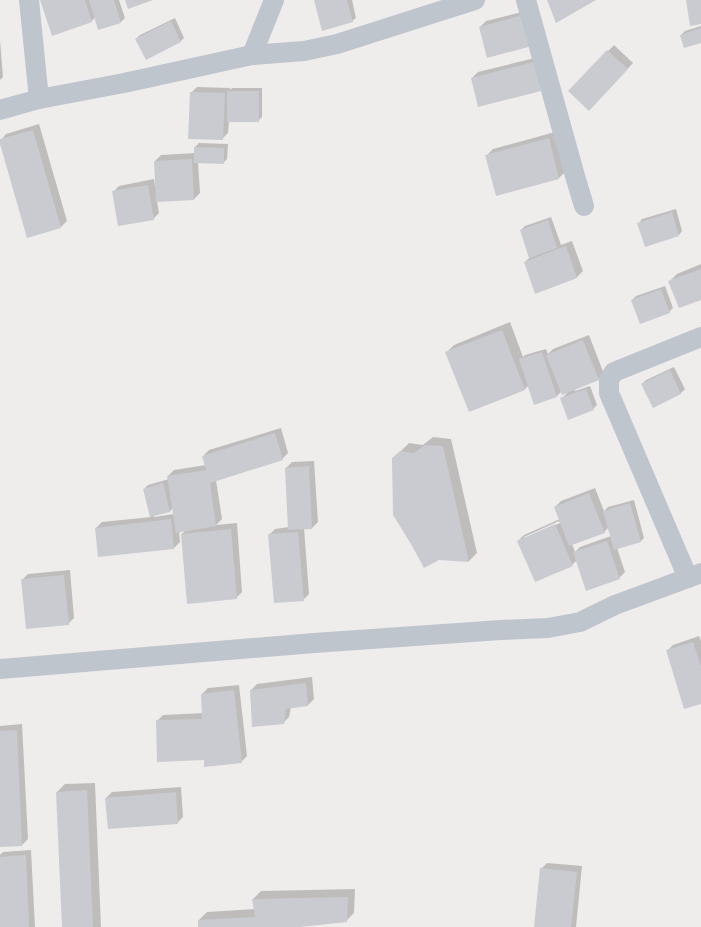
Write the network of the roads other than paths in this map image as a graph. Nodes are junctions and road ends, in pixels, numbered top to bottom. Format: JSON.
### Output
{"nodes":[{"id":1,"x":29,"y":0,"type":"edge"},
{"id":2,"x":274,"y":0,"type":"edge"},
{"id":3,"x":475,"y":0,"type":"edge"},
{"id":4,"x":526,"y":0,"type":"edge"},
{"id":5,"x":252,"y":56,"type":"junction"},
{"id":6,"x":39,"y":99,"type":"junction"},
{"id":7,"x":0,"y":110,"type":"edge"},
{"id":8,"x":584,"y":206,"type":"dead end"},
{"id":9,"x":701,"y":337,"type":"edge"},
{"id":10,"x":695,"y":576,"type":"edge"},
{"id":11,"x":0,"y":669,"type":"edge"}],
"edges":[{"from":1,"to":6,"type":"street"},
{"from":2,"to":5,"type":"street"},
{"from":3,"to":5,"type":"street"},
{"from":4,"to":8,"type":"street"},
{"from":5,"to":6,"type":"street"},
{"from":6,"to":7,"type":"street"},
{"from":9,"to":10,"type":"street"},
{"from":10,"to":11,"type":"street"}]}
